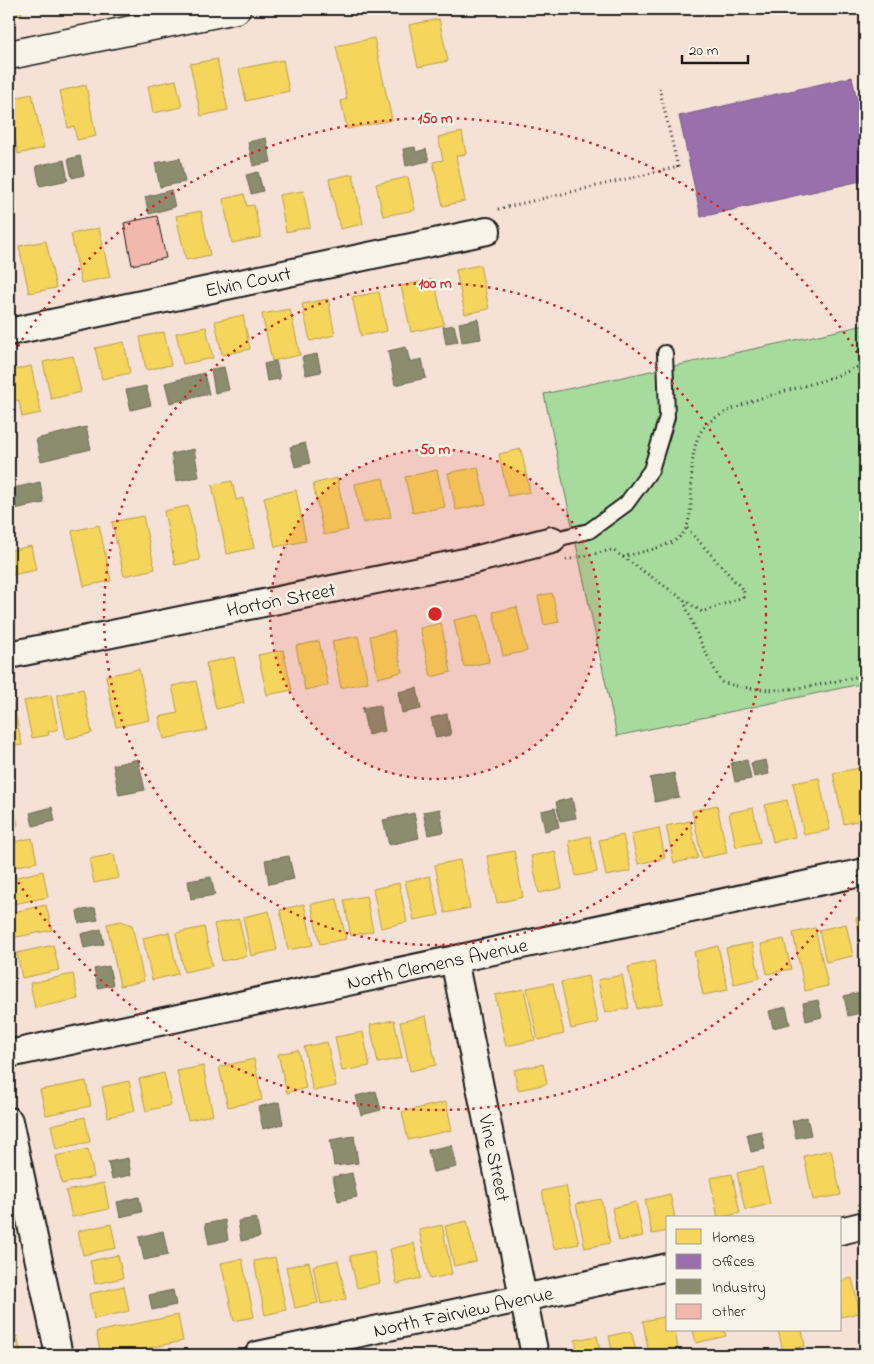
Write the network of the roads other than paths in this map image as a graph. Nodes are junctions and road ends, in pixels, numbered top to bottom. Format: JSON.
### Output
{"nodes":[{"id":1,"x":236,"y":9,"type":"edge"},
{"id":2,"x":9,"y":55,"type":"edge"},
{"id":3,"x":489,"y":221,"type":"road end"},
{"id":4,"x":9,"y":332,"type":"edge"},
{"id":5,"x":664,"y":353,"type":"dead end"},
{"id":6,"x":552,"y":540,"type":"joint"},
{"id":7,"x":9,"y":655,"type":"edge"},
{"id":8,"x":865,"y":872,"type":"edge"},
{"id":9,"x":454,"y":960,"type":"junction"},
{"id":10,"x":9,"y":1054,"type":"edge"},
{"id":11,"x":9,"y":1121,"type":"edge"},
{"id":12,"x":865,"y":1225,"type":"edge"},
{"id":13,"x":842,"y":1231,"type":"edge"},
{"id":14,"x":666,"y":1267,"type":"edge"},
{"id":15,"x":523,"y":1298,"type":"junction"},
{"id":16,"x":59,"y":1355,"type":"edge"},
{"id":17,"x":258,"y":1355,"type":"edge"},
{"id":18,"x":536,"y":1355,"type":"edge"}],
"edges":[{"from":1,"to":2,"type":"street"},
{"from":3,"to":4,"type":"street","name":"Elvin Court"},
{"from":5,"to":6,"type":"lane"},
{"from":6,"to":7,"type":"street","name":"Horton Street"},
{"from":8,"to":9,"type":"street","name":"North Clemens Avenue"},
{"from":9,"to":10,"type":"street","name":"North Clemens Avenue"},
{"from":9,"to":15,"type":"street","name":"Vine Street"},
{"from":11,"to":16,"type":"street"},
{"from":12,"to":13,"type":"street"},
{"from":14,"to":15,"type":"street","name":"North Fairview Avenue"},
{"from":15,"to":17,"type":"street","name":"North Fairview Avenue"},
{"from":15,"to":18,"type":"street","name":"Vine Street"}]}
